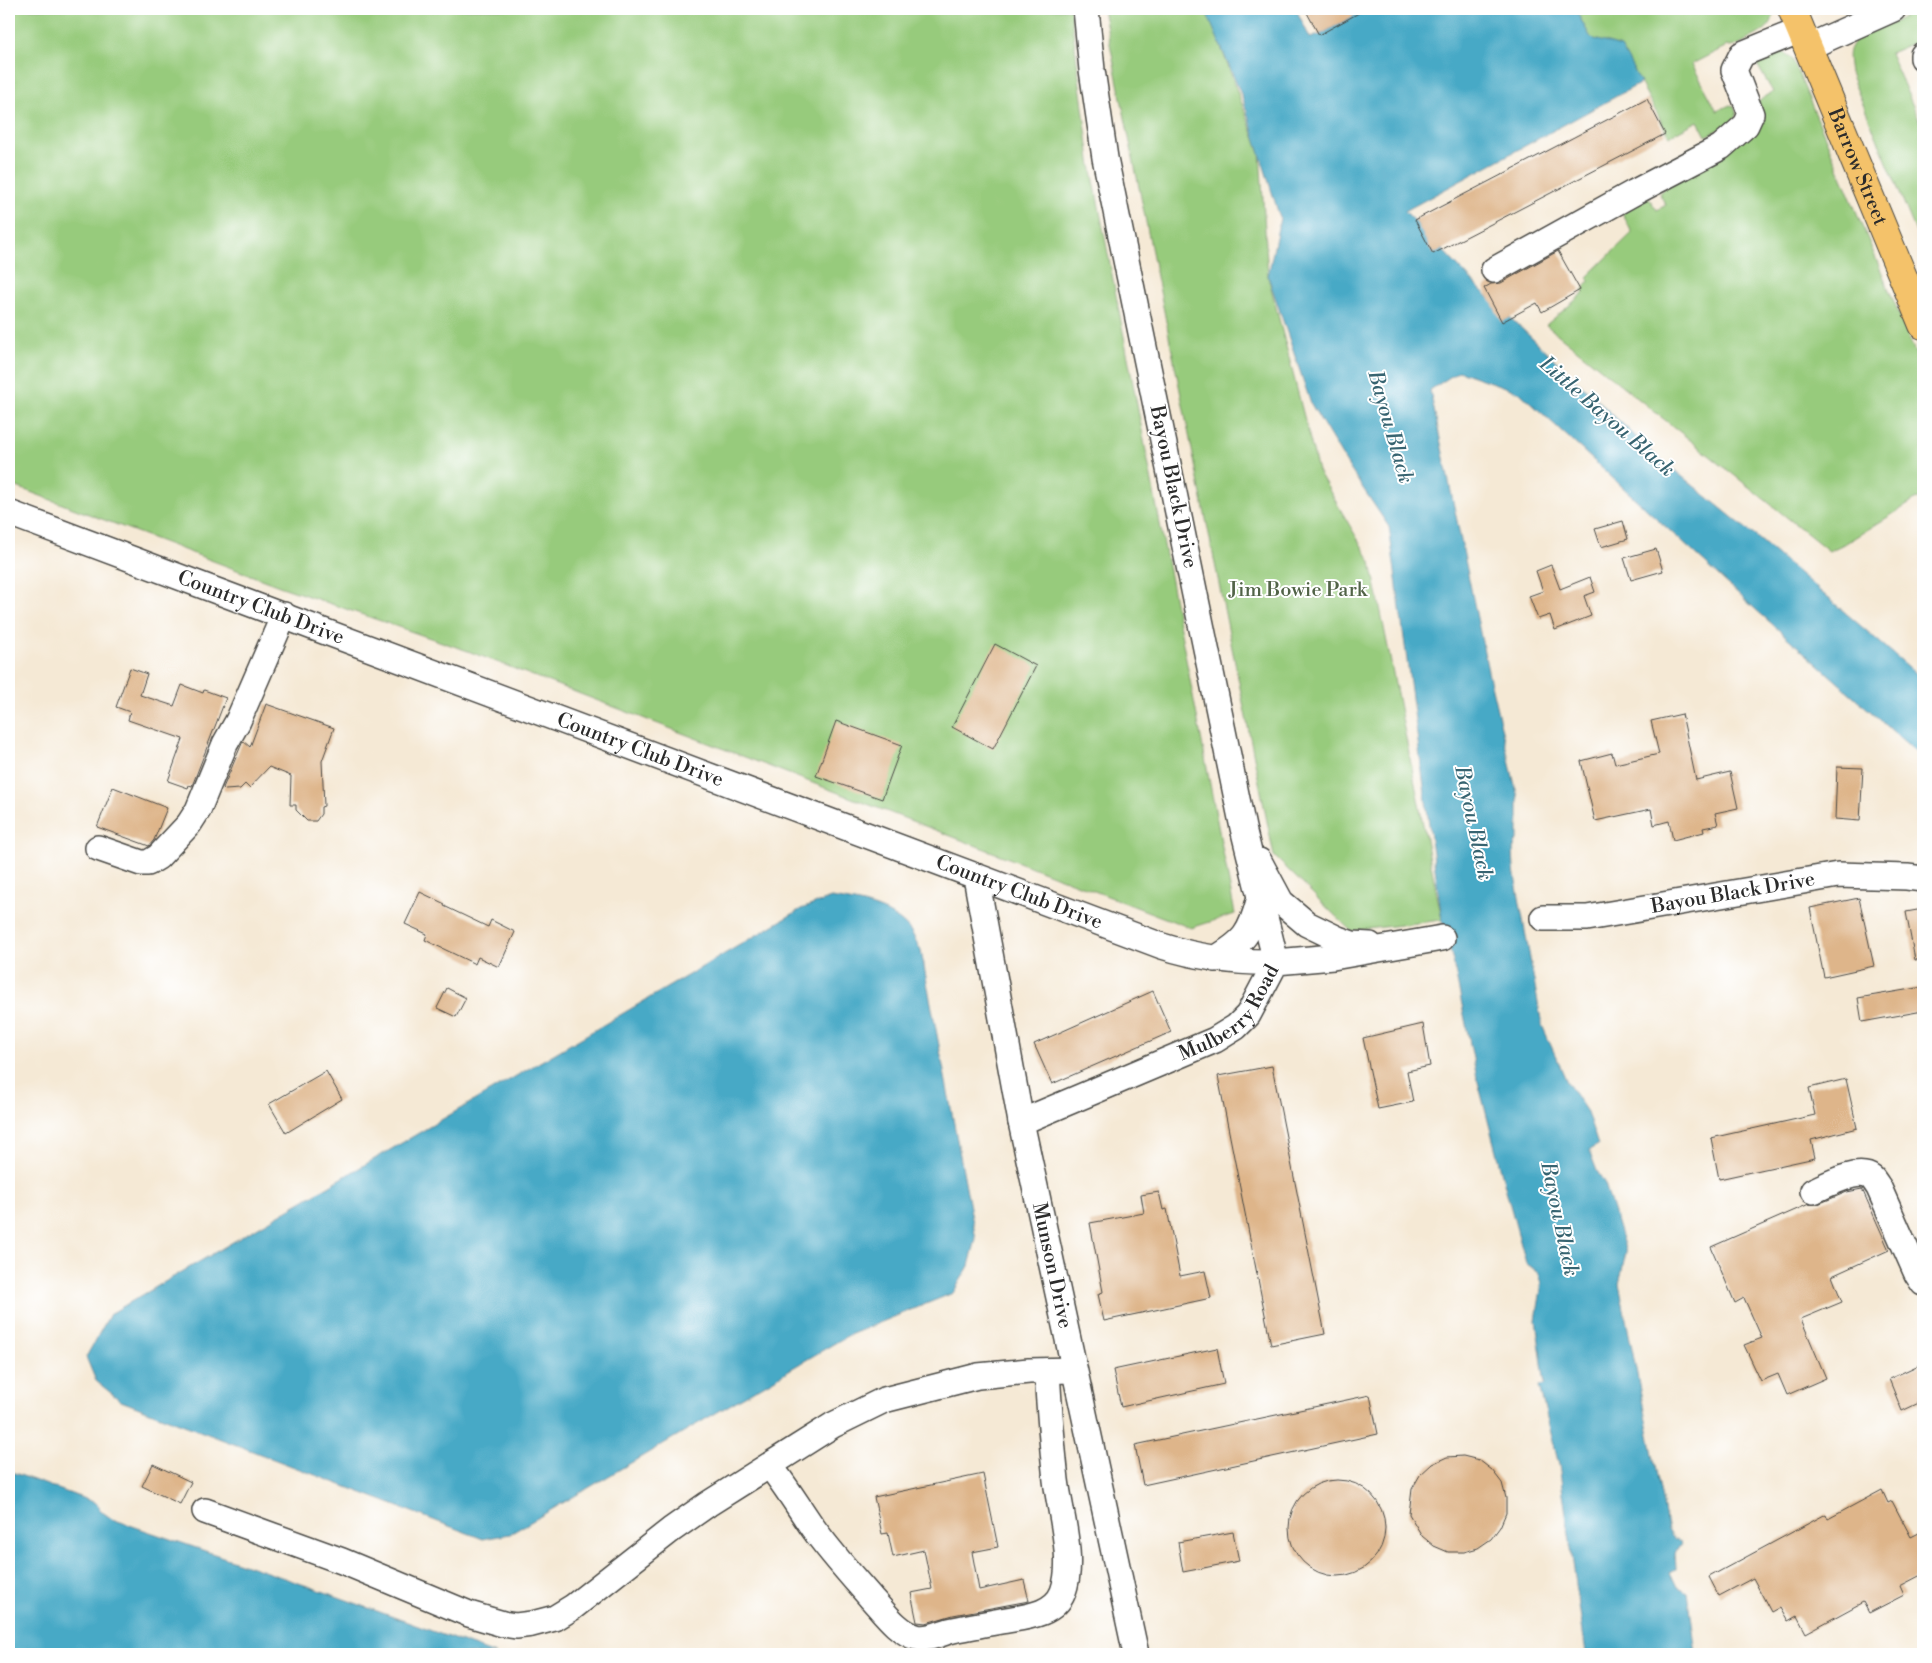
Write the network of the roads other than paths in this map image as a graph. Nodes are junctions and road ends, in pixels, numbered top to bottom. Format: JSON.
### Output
{"nodes":[{"id":1,"x":1086,"y":9,"type":"edge"},
{"id":2,"x":1893,"y":9,"type":"edge"},
{"id":3,"x":1798,"y":21,"type":"edge"},
{"id":4,"x":1494,"y":270,"type":"dead end"},
{"id":5,"x":1923,"y":325,"type":"edge"},
{"id":6,"x":9,"y":512,"type":"edge"},
{"id":7,"x":284,"y":616,"type":"junction"},
{"id":8,"x":1242,"y":828,"type":"junction"},
{"id":9,"x":98,"y":848,"type":"dead end"},
{"id":10,"x":976,"y":877,"type":"junction"},
{"id":11,"x":1923,"y":879,"type":"edge"},
{"id":12,"x":1259,"y":901,"type":"junction"},
{"id":13,"x":1543,"y":918,"type":"dead end"},
{"id":14,"x":1442,"y":938,"type":"dead end"},
{"id":15,"x":1387,"y":947,"type":"junction"},
{"id":16,"x":1215,"y":959,"type":"junction"},
{"id":17,"x":1276,"y":962,"type":"junction"},
{"id":18,"x":1021,"y":1122,"type":"junction"},
{"id":19,"x":1813,"y":1191,"type":"dead end"},
{"id":20,"x":1923,"y":1283,"type":"edge"},
{"id":21,"x":1047,"y":1370,"type":"junction"},
{"id":22,"x":1073,"y":1370,"type":"junction"},
{"id":23,"x":770,"y":1466,"type":"junction"},
{"id":24,"x":205,"y":1511,"type":"dead end"},
{"id":25,"x":1136,"y":1654,"type":"edge"}],
"edges":[{"from":1,"to":8,"type":"street","name":"Bayou Black Drive"},
{"from":2,"to":3,"type":"street"},
{"from":3,"to":4,"type":"street"},
{"from":3,"to":5,"type":"main road","name":"Barrow Street"},
{"from":6,"to":7,"type":"street","name":"Country Club Drive"},
{"from":7,"to":9,"type":"street"},
{"from":7,"to":10,"type":"street","name":"Country Club Drive"},
{"from":8,"to":12,"type":"street","name":"Bayou Black Drive"},
{"from":8,"to":15,"type":"street"},
{"from":10,"to":16,"type":"street","name":"Country Club Drive"},
{"from":10,"to":18,"type":"street","name":"Munson Drive"},
{"from":11,"to":13,"type":"street","name":"Bayou Black Drive"},
{"from":12,"to":16,"type":"street"},
{"from":12,"to":17,"type":"street","name":"Bayou Black Drive"},
{"from":14,"to":15,"type":"street","name":"Mulberry Road"},
{"from":15,"to":17,"type":"street","name":"Mulberry Road"},
{"from":16,"to":17,"type":"street","name":"Country Club Drive"},
{"from":17,"to":18,"type":"street","name":"Mulberry Road"},
{"from":18,"to":22,"type":"street","name":"Munson Drive"},
{"from":19,"to":20,"type":"street"},
{"from":21,"to":22,"type":"street"},
{"from":21,"to":23,"type":"street"},
{"from":21,"to":23,"type":"street"},
{"from":22,"to":25,"type":"street","name":"Munson Drive"},
{"from":23,"to":24,"type":"street"}]}
